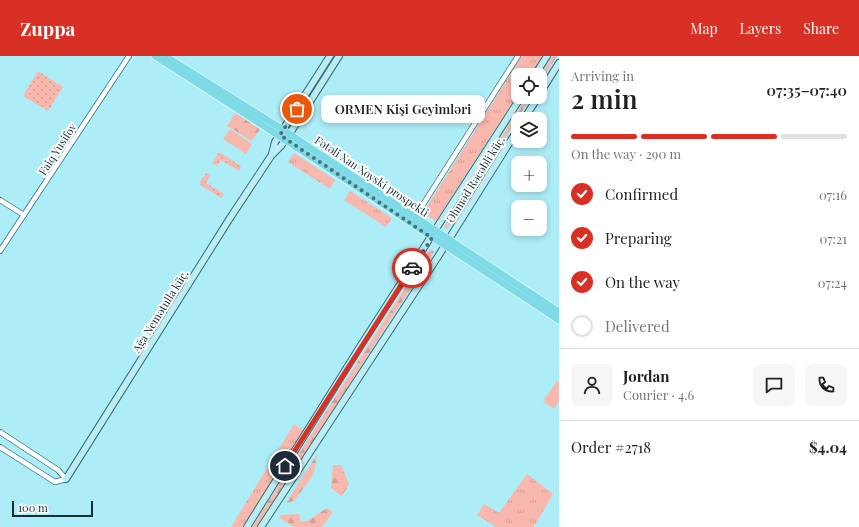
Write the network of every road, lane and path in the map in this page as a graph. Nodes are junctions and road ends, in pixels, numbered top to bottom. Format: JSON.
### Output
{"nodes":[{"id":1,"x":129,"y":56,"type":"edge"},
{"id":2,"x":154,"y":56,"type":"edge"},
{"id":3,"x":165,"y":56,"type":"edge"},
{"id":4,"x":330,"y":56,"type":"edge"},
{"id":5,"x":339,"y":56,"type":"edge"},
{"id":6,"x":518,"y":56,"type":"edge"},
{"id":7,"x":547,"y":56,"type":"edge"},
{"id":8,"x":559,"y":63,"type":"edge"},
{"id":9,"x":539,"y":68,"type":"edge"},
{"id":10,"x":547,"y":82,"type":"edge"},
{"id":11,"x":517,"y":104,"type":"edge"},
{"id":12,"x":285,"y":133,"type":"junction"},
{"id":13,"x":511,"y":140,"type":"edge"},
{"id":14,"x":0,"y":200,"type":"edge"},
{"id":15,"x":24,"y":215,"type":"junction"},
{"id":16,"x":415,"y":217,"type":"junction"},
{"id":17,"x":436,"y":231,"type":"junction"},
{"id":18,"x":444,"y":246,"type":"junction"},
{"id":19,"x":0,"y":251,"type":"edge"},
{"id":20,"x":559,"y":312,"type":"edge"},
{"id":21,"x":559,"y":320,"type":"edge"},
{"id":22,"x":0,"y":432,"type":"edge"},
{"id":23,"x":0,"y":448,"type":"edge"},
{"id":24,"x":66,"y":479,"type":"junction"},
{"id":25,"x":247,"y":527,"type":"edge"},
{"id":26,"x":262,"y":527,"type":"edge"}],
"edges":[{"from":1,"to":15,"type":"street","name":"Faiq Yusifov"},
{"from":2,"to":12,"type":"main road","name":"Fətəli Xan Xoyski prospekti"},
{"from":3,"to":12,"type":"main road","name":"Fətəli Xan Xoyski prospekti"},
{"from":4,"to":12,"type":"main road"},
{"from":5,"to":12,"type":"main road"},
{"from":6,"to":16,"type":"street"},
{"from":7,"to":9,"type":"main road"},
{"from":8,"to":10,"type":"main road"},
{"from":11,"to":17,"type":"main road","name":"Əhməd Rəcəbli küç."},
{"from":12,"to":16,"type":"main road","name":"Fətəli Xan Xoyski prospekti"},
{"from":12,"to":17,"type":"main road","name":"Fətəli Xan Xoyski prospekti"},
{"from":12,"to":24,"type":"main road","name":"Ağa Nemətulla küç."},
{"from":13,"to":18,"type":"main road","name":"Əhməd Rəcəbli küç."},
{"from":14,"to":15,"type":"street"},
{"from":15,"to":19,"type":"street","name":"Faiq Yusifov"},
{"from":16,"to":17,"type":"main road","name":"Fətəli Xan Xoyski prospekti"},
{"from":17,"to":18,"type":"main road"},
{"from":17,"to":25,"type":"main road","name":"Əhməd Rəcəbli küç."},
{"from":18,"to":20,"type":"main road"},
{"from":18,"to":21,"type":"main road"},
{"from":18,"to":26,"type":"main road","name":"Əhməd Rəcəbli küç."},
{"from":22,"to":24,"type":"street"},
{"from":23,"to":24,"type":"street"}]}
